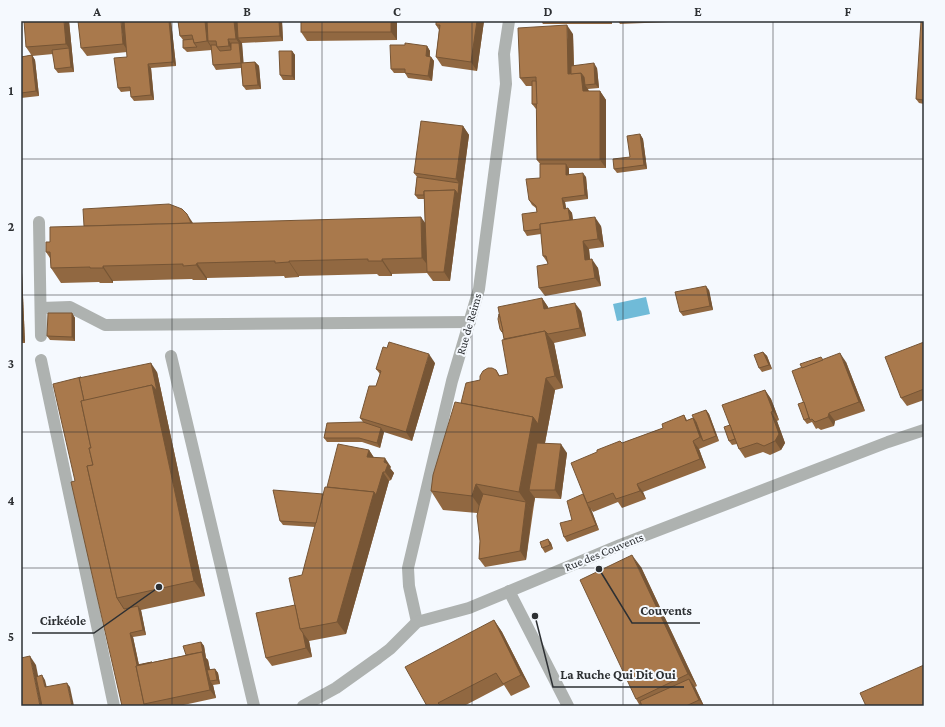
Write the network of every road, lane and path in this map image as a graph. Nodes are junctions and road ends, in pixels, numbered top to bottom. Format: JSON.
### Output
{"nodes":[{"id":1,"x":509,"y":21,"type":"edge"},
{"id":2,"x":39,"y":222,"type":"dead end"},
{"id":3,"x":40,"y":308,"type":"junction"},
{"id":4,"x":470,"y":322,"type":"junction"},
{"id":5,"x":41,"y":336,"type":"dead end"},
{"id":6,"x":171,"y":356,"type":"dead end"},
{"id":7,"x":40,"y":360,"type":"dead end"},
{"id":8,"x":924,"y":430,"type":"edge"},
{"id":9,"x":508,"y":591,"type":"junction"},
{"id":10,"x":418,"y":622,"type":"junction"},
{"id":11,"x":114,"y":706,"type":"edge"},
{"id":12,"x":254,"y":706,"type":"edge"},
{"id":13,"x":303,"y":706,"type":"edge"},
{"id":14,"x":568,"y":706,"type":"edge"}],
"edges":[{"from":1,"to":4,"type":"street","name":"Rue de Reims"},
{"from":2,"to":3,"type":"street"},
{"from":3,"to":4,"type":"street"},
{"from":3,"to":5,"type":"street"},
{"from":4,"to":10,"type":"street","name":"Rue de Reims"},
{"from":6,"to":12,"type":"street"},
{"from":7,"to":11,"type":"street"},
{"from":8,"to":9,"type":"street","name":"Rue des Couvents"},
{"from":9,"to":10,"type":"street","name":"Rue des Couvents"},
{"from":9,"to":14,"type":"street"},
{"from":10,"to":13,"type":"street","name":"Rue des Couvents"}]}
